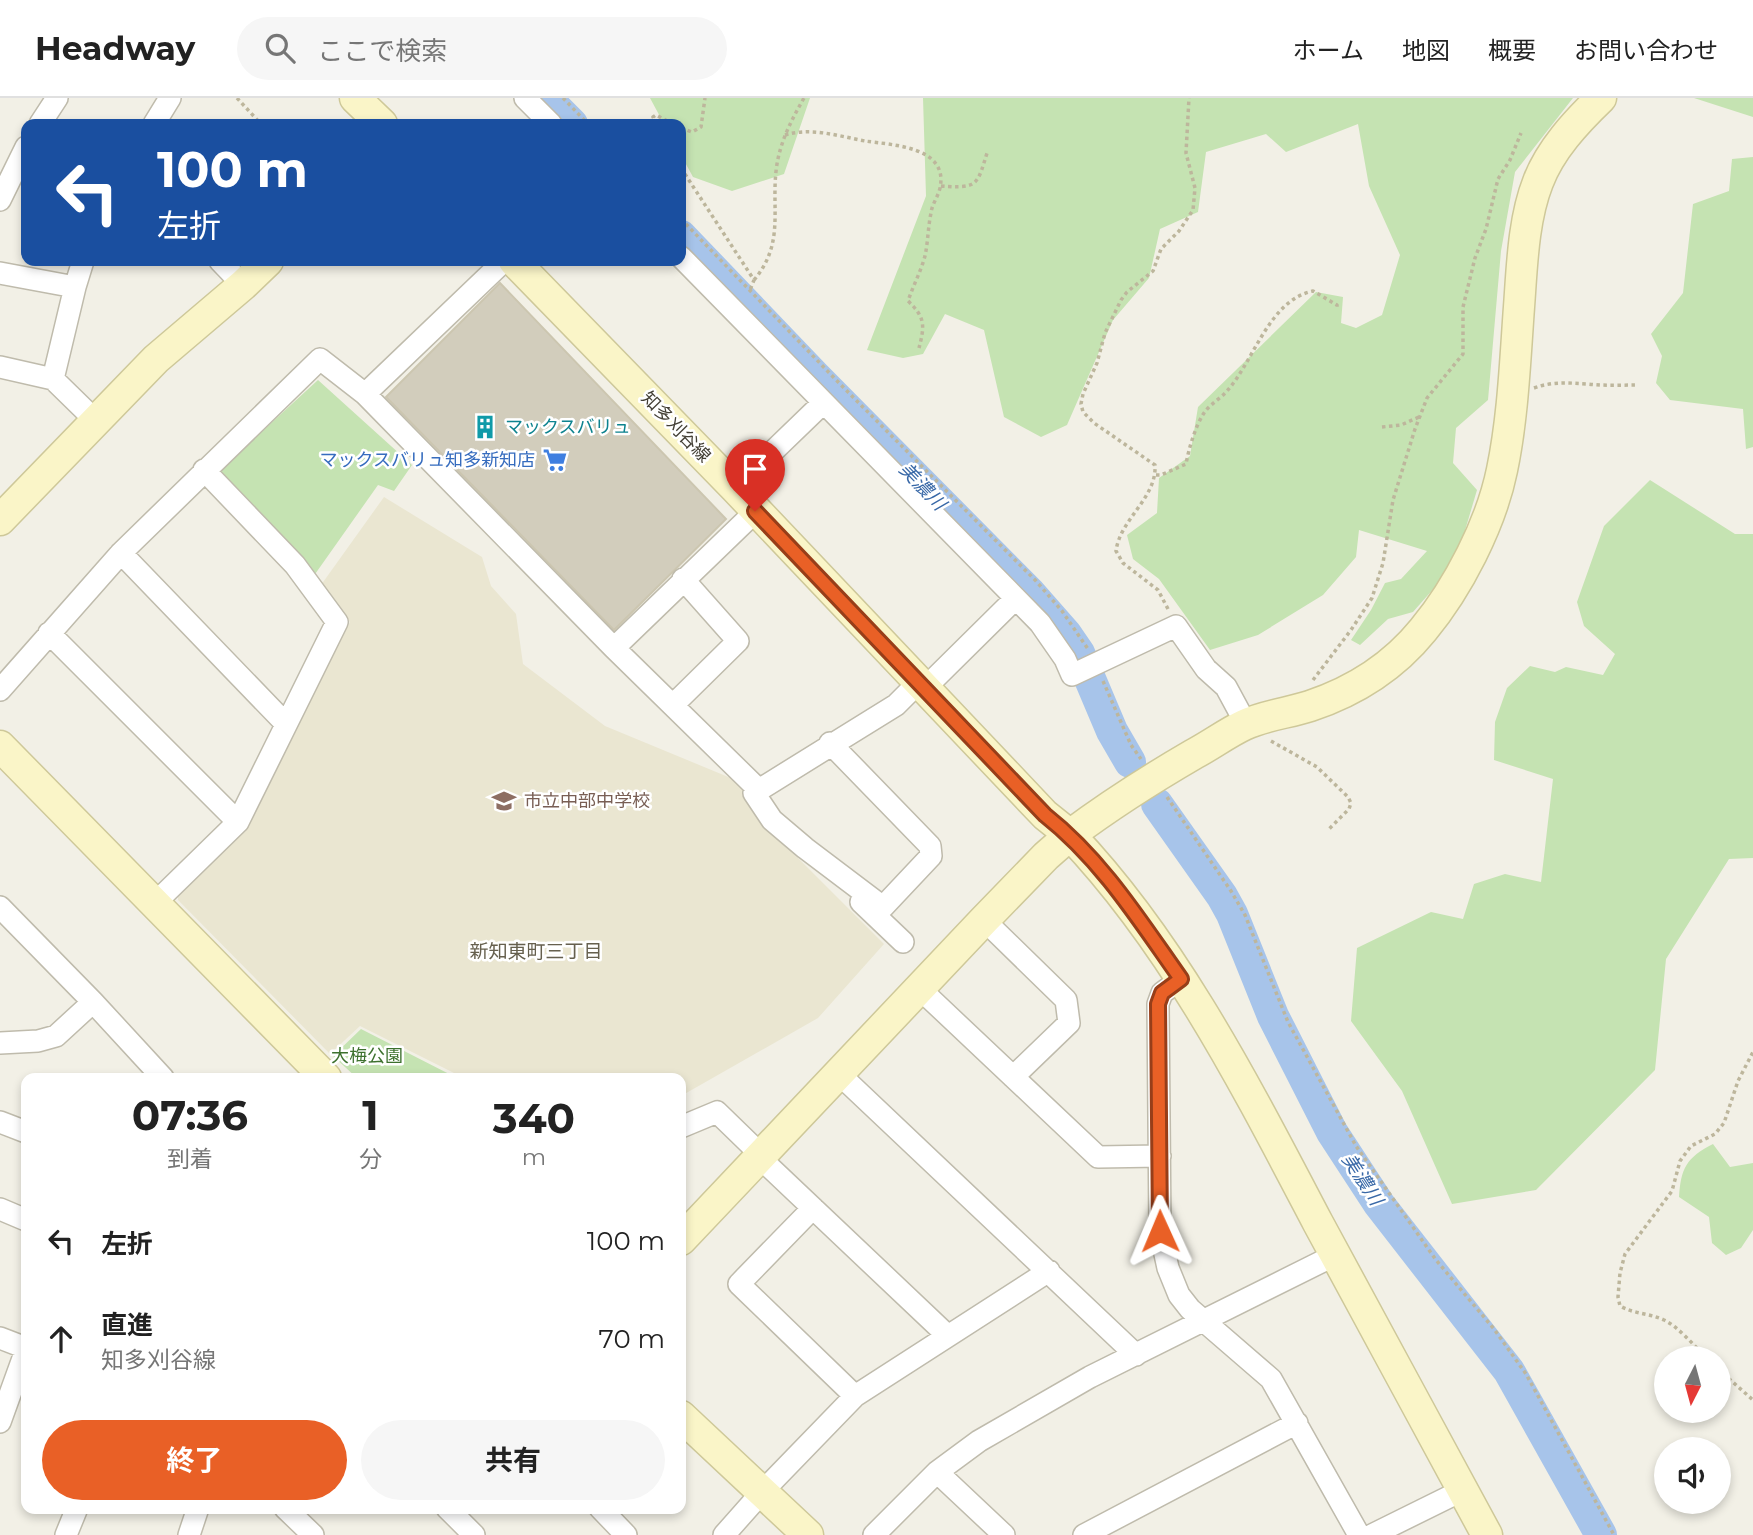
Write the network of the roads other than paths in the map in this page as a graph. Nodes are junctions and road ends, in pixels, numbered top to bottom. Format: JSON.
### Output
{"nodes":[{"id":1,"x":57,"y":98,"type":"edge"},
{"id":2,"x":170,"y":98,"type":"edge"},
{"id":3,"x":355,"y":98,"type":"edge"},
{"id":4,"x":525,"y":98,"type":"edge"},
{"id":5,"x":1601,"y":98,"type":"edge"},
{"id":6,"x":43,"y":119,"type":"edge"},
{"id":7,"x":157,"y":119,"type":"edge"},
{"id":8,"x":377,"y":119,"type":"edge"},
{"id":9,"x":546,"y":119,"type":"edge"},
{"id":10,"x":21,"y":157,"type":"edge"},
{"id":11,"x":0,"y":200,"type":"edge"},
{"id":12,"x":686,"y":262,"type":"edge"},
{"id":13,"x":82,"y":266,"type":"edge"},
{"id":14,"x":225,"y":266,"type":"edge"},
{"id":15,"x":263,"y":266,"type":"edge"},
{"id":16,"x":499,"y":266,"type":"edge"},
{"id":17,"x":519,"y":266,"type":"edge"},
{"id":18,"x":0,"y":273,"type":"edge"},
{"id":19,"x":243,"y":285,"type":"junction"},
{"id":20,"x":75,"y":288,"type":"junction"},
{"id":21,"x":0,"y":367,"type":"edge"},
{"id":22,"x":53,"y":379,"type":"junction"},
{"id":23,"x":365,"y":394,"type":"junction"},
{"id":24,"x":824,"y":402,"type":"junction"},
{"id":25,"x":97,"y":422,"type":"junction"},
{"id":26,"x":204,"y":470,"type":"junction"},
{"id":27,"x":735,"y":488,"type":"junction"},
{"id":28,"x":755,"y":511,"type":"junction"},
{"id":29,"x":0,"y":520,"type":"edge"},
{"id":30,"x":121,"y":553,"type":"junction"},
{"id":31,"x":683,"y":579,"type":"junction"},
{"id":32,"x":1015,"y":599,"type":"junction"},
{"id":33,"x":49,"y":633,"type":"junction"},
{"id":34,"x":614,"y":648,"type":"junction"},
{"id":35,"x":922,"y":685,"type":"junction"},
{"id":36,"x":0,"y":690,"type":"edge"},
{"id":37,"x":673,"y":705,"type":"junction"},
{"id":38,"x":1254,"y":722,"type":"junction"},
{"id":39,"x":286,"y":723,"type":"junction"},
{"id":40,"x":830,"y":743,"type":"junction"},
{"id":41,"x":0,"y":746,"type":"edge"},
{"id":42,"x":758,"y":789,"type":"junction"},
{"id":43,"x":238,"y":822,"type":"junction"},
{"id":44,"x":1070,"y":835,"type":"junction"},
{"id":45,"x":858,"y":889,"type":"junction"},
{"id":46,"x":154,"y":904,"type":"junction"},
{"id":47,"x":0,"y":907,"type":"edge"},
{"id":48,"x":984,"y":920,"type":"junction"},
{"id":49,"x":903,"y":942,"type":"dead end"},
{"id":50,"x":1181,"y":979,"type":"junction"},
{"id":51,"x":920,"y":989,"type":"junction"},
{"id":52,"x":93,"y":1002,"type":"junction"},
{"id":53,"x":1,"y":1042,"type":"edge"},
{"id":54,"x":154,"y":1073,"type":"edge"},
{"id":55,"x":311,"y":1073,"type":"edge"},
{"id":56,"x":838,"y":1073,"type":"junction"},
{"id":57,"x":1013,"y":1077,"type":"junction"},
{"id":58,"x":0,"y":1122,"type":"edge"},
{"id":59,"x":686,"y":1125,"type":"edge"},
{"id":60,"x":21,"y":1130,"type":"edge"},
{"id":61,"x":1160,"y":1156,"type":"junction"},
{"id":62,"x":759,"y":1157,"type":"junction"},
{"id":63,"x":813,"y":1208,"type":"junction"},
{"id":64,"x":0,"y":1209,"type":"edge"},
{"id":65,"x":21,"y":1218,"type":"edge"},
{"id":66,"x":686,"y":1234,"type":"edge"},
{"id":67,"x":1335,"y":1255,"type":"junction"},
{"id":68,"x":1049,"y":1271,"type":"junction"},
{"id":69,"x":1202,"y":1320,"type":"junction"},
{"id":70,"x":948,"y":1336,"type":"junction"},
{"id":71,"x":0,"y":1338,"type":"edge"},
{"id":72,"x":21,"y":1347,"type":"edge"},
{"id":73,"x":1136,"y":1354,"type":"junction"},
{"id":74,"x":21,"y":1363,"type":"edge"},
{"id":75,"x":855,"y":1396,"type":"junction"},
{"id":76,"x":686,"y":1421,"type":"edge"},
{"id":77,"x":0,"y":1422,"type":"edge"},
{"id":78,"x":1297,"y":1423,"type":"junction"},
{"id":79,"x":937,"y":1472,"type":"junction"},
{"id":80,"x":1463,"y":1490,"type":"junction"},
{"id":81,"x":762,"y":1491,"type":"junction"},
{"id":82,"x":75,"y":1514,"type":"edge"},
{"id":83,"x":196,"y":1514,"type":"edge"},
{"id":84,"x":291,"y":1514,"type":"edge"},
{"id":85,"x":453,"y":1514,"type":"edge"},
{"id":86,"x":606,"y":1514,"type":"edge"},
{"id":87,"x":66,"y":1535,"type":"edge"},
{"id":88,"x":188,"y":1535,"type":"edge"},
{"id":89,"x":313,"y":1535,"type":"edge"},
{"id":90,"x":474,"y":1535,"type":"edge"},
{"id":91,"x":626,"y":1535,"type":"edge"},
{"id":92,"x":724,"y":1535,"type":"edge"},
{"id":93,"x":808,"y":1535,"type":"edge"},
{"id":94,"x":874,"y":1535,"type":"edge"},
{"id":95,"x":1004,"y":1535,"type":"edge"},
{"id":96,"x":1084,"y":1535,"type":"edge"},
{"id":97,"x":1359,"y":1535,"type":"edge"},
{"id":98,"x":1372,"y":1535,"type":"edge"},
{"id":99,"x":1487,"y":1535,"type":"edge"}],
"edges":[{"from":1,"to":6,"type":"street"},
{"from":2,"to":7,"type":"street"},
{"from":3,"to":8,"type":"street"},
{"from":4,"to":9,"type":"street"},
{"from":5,"to":38,"type":"street"},
{"from":10,"to":11,"type":"street"},
{"from":12,"to":24,"type":"street"},
{"from":13,"to":20,"type":"street"},
{"from":14,"to":19,"type":"street"},
{"from":15,"to":19,"type":"street"},
{"from":16,"to":23,"type":"street"},
{"from":17,"to":27,"type":"street","name":"知多刈谷線"},
{"from":18,"to":20,"type":"street"},
{"from":19,"to":25,"type":"street"},
{"from":20,"to":22,"type":"street"},
{"from":21,"to":22,"type":"street"},
{"from":22,"to":25,"type":"street"},
{"from":23,"to":26,"type":"street"},
{"from":23,"to":34,"type":"street"},
{"from":24,"to":27,"type":"street"},
{"from":24,"to":32,"type":"street"},
{"from":25,"to":29,"type":"street"},
{"from":26,"to":30,"type":"street"},
{"from":26,"to":39,"type":"street"},
{"from":27,"to":28,"type":"street","name":"知多刈谷線"},
{"from":28,"to":31,"type":"street"},
{"from":28,"to":35,"type":"street","name":"知多刈谷線"},
{"from":30,"to":33,"type":"street"},
{"from":30,"to":39,"type":"street"},
{"from":31,"to":34,"type":"street"},
{"from":31,"to":37,"type":"street"},
{"from":32,"to":35,"type":"street"},
{"from":32,"to":38,"type":"street"},
{"from":33,"to":36,"type":"street"},
{"from":33,"to":43,"type":"street"},
{"from":34,"to":37,"type":"street"},
{"from":35,"to":40,"type":"street"},
{"from":35,"to":44,"type":"street","name":"知多刈谷線"},
{"from":37,"to":42,"type":"street"},
{"from":38,"to":44,"type":"street"},
{"from":39,"to":43,"type":"street"},
{"from":40,"to":42,"type":"street"},
{"from":40,"to":45,"type":"street"},
{"from":41,"to":46,"type":"street"},
{"from":42,"to":45,"type":"street"},
{"from":43,"to":46,"type":"street"},
{"from":44,"to":48,"type":"street"},
{"from":44,"to":50,"type":"street","name":"知多刈谷線"},
{"from":45,"to":49,"type":"street"},
{"from":46,"to":55,"type":"street"},
{"from":47,"to":52,"type":"street"},
{"from":48,"to":51,"type":"street"},
{"from":48,"to":57,"type":"street"},
{"from":50,"to":61,"type":"street"},
{"from":50,"to":67,"type":"street","name":"知多刈谷線"},
{"from":51,"to":56,"type":"street"},
{"from":51,"to":57,"type":"street"},
{"from":52,"to":53,"type":"street"},
{"from":52,"to":54,"type":"street"},
{"from":56,"to":62,"type":"street"},
{"from":56,"to":68,"type":"street"},
{"from":57,"to":61,"type":"street"},
{"from":58,"to":60,"type":"street"},
{"from":59,"to":62,"type":"street"},
{"from":61,"to":69,"type":"street"},
{"from":62,"to":63,"type":"street"},
{"from":62,"to":66,"type":"street"},
{"from":63,"to":70,"type":"street"},
{"from":63,"to":75,"type":"street"},
{"from":64,"to":65,"type":"street"},
{"from":67,"to":69,"type":"street"},
{"from":67,"to":80,"type":"street","name":"知多刈谷線"},
{"from":68,"to":70,"type":"street"},
{"from":68,"to":73,"type":"street"},
{"from":69,"to":73,"type":"street"},
{"from":69,"to":78,"type":"street"},
{"from":70,"to":75,"type":"street"},
{"from":71,"to":72,"type":"street"},
{"from":73,"to":79,"type":"street"},
{"from":74,"to":77,"type":"street"},
{"from":75,"to":81,"type":"street"},
{"from":76,"to":81,"type":"street"},
{"from":78,"to":96,"type":"street"},
{"from":78,"to":97,"type":"street"},
{"from":79,"to":94,"type":"street"},
{"from":79,"to":95,"type":"street"},
{"from":80,"to":98,"type":"street"},
{"from":80,"to":99,"type":"street","name":"知多刈谷線"},
{"from":81,"to":92,"type":"street"},
{"from":81,"to":93,"type":"street"},
{"from":82,"to":87,"type":"street"},
{"from":83,"to":88,"type":"street"},
{"from":84,"to":89,"type":"street"},
{"from":85,"to":90,"type":"street"},
{"from":86,"to":91,"type":"street"}]}
